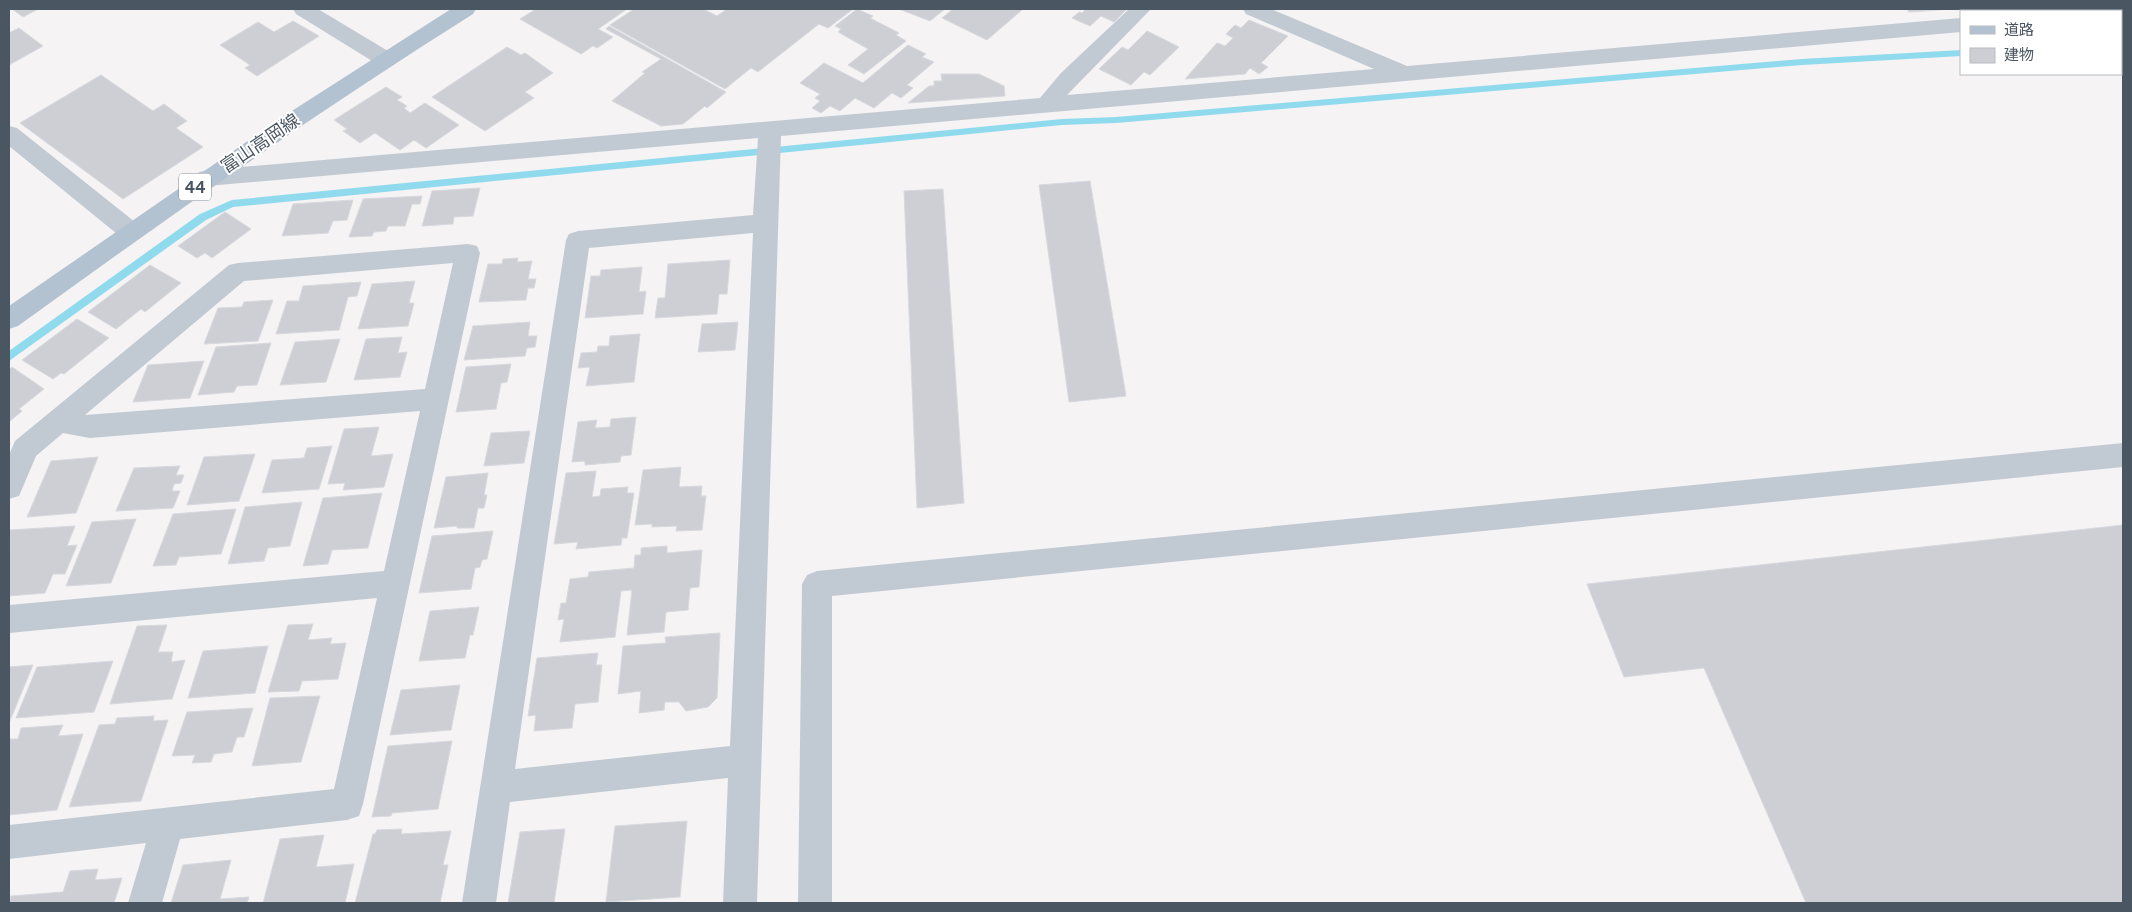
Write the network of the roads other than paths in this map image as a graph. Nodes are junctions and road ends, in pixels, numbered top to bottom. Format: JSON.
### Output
{"nodes":[{"id":1,"x":302,"y":9,"type":"edge"},
{"id":2,"x":466,"y":9,"type":"edge"},
{"id":3,"x":1141,"y":9,"type":"edge"},
{"id":4,"x":1253,"y":9,"type":"edge"},
{"id":5,"x":1960,"y":25,"type":"edge"},
{"id":6,"x":385,"y":59,"type":"junction"},
{"id":7,"x":1405,"y":74,"type":"junction"},
{"id":8,"x":1046,"y":105,"type":"junction"},
{"id":9,"x":770,"y":129,"type":"junction"},
{"id":10,"x":9,"y":134,"type":"edge"},
{"id":11,"x":207,"y":178,"type":"junction"},
{"id":12,"x":765,"y":223,"type":"junction"},
{"id":13,"x":131,"y":232,"type":"junction"},
{"id":14,"x":9,"y":319,"type":"edge"},
{"id":15,"x":435,"y":399,"type":"junction"},
{"id":16,"x":58,"y":421,"type":"junction"},
{"id":17,"x":2123,"y":455,"type":"edge"},
{"id":18,"x":9,"y":487,"type":"edge"},
{"id":19,"x":394,"y":583,"type":"junction"},
{"id":20,"x":9,"y":619,"type":"edge"},
{"id":21,"x":745,"y":760,"type":"junction"},
{"id":22,"x":496,"y":787,"type":"junction"},
{"id":23,"x":168,"y":824,"type":"junction"},
{"id":24,"x":9,"y":842,"type":"edge"},
{"id":25,"x":145,"y":903,"type":"edge"},
{"id":26,"x":479,"y":903,"type":"edge"},
{"id":27,"x":740,"y":903,"type":"edge"},
{"id":28,"x":815,"y":903,"type":"edge"}],
"edges":[{"from":1,"to":6,"type":"street"},
{"from":2,"to":6,"type":"main road","name":"富山高岡線","number":"44"},
{"from":3,"to":8,"type":"street"},
{"from":4,"to":7,"type":"street"},
{"from":5,"to":7,"type":"street"},
{"from":6,"to":11,"type":"main road","name":"富山高岡線","number":"44"},
{"from":7,"to":8,"type":"street"},
{"from":8,"to":9,"type":"street"},
{"from":9,"to":11,"type":"street"},
{"from":9,"to":12,"type":"street"},
{"from":10,"to":13,"type":"street"},
{"from":11,"to":13,"type":"main road","name":"富山高岡線","number":"44"},
{"from":12,"to":21,"type":"street"},
{"from":12,"to":22,"type":"street"},
{"from":13,"to":14,"type":"main road","name":"富山高岡線","number":"44"},
{"from":15,"to":16,"type":"street"},
{"from":15,"to":16,"type":"street"},
{"from":15,"to":19,"type":"street"},
{"from":16,"to":18,"type":"street"},
{"from":17,"to":28,"type":"street"},
{"from":19,"to":20,"type":"street"},
{"from":19,"to":23,"type":"street"},
{"from":21,"to":22,"type":"street"},
{"from":21,"to":27,"type":"street"},
{"from":22,"to":26,"type":"street"},
{"from":23,"to":24,"type":"street"},
{"from":23,"to":25,"type":"street"}]}
